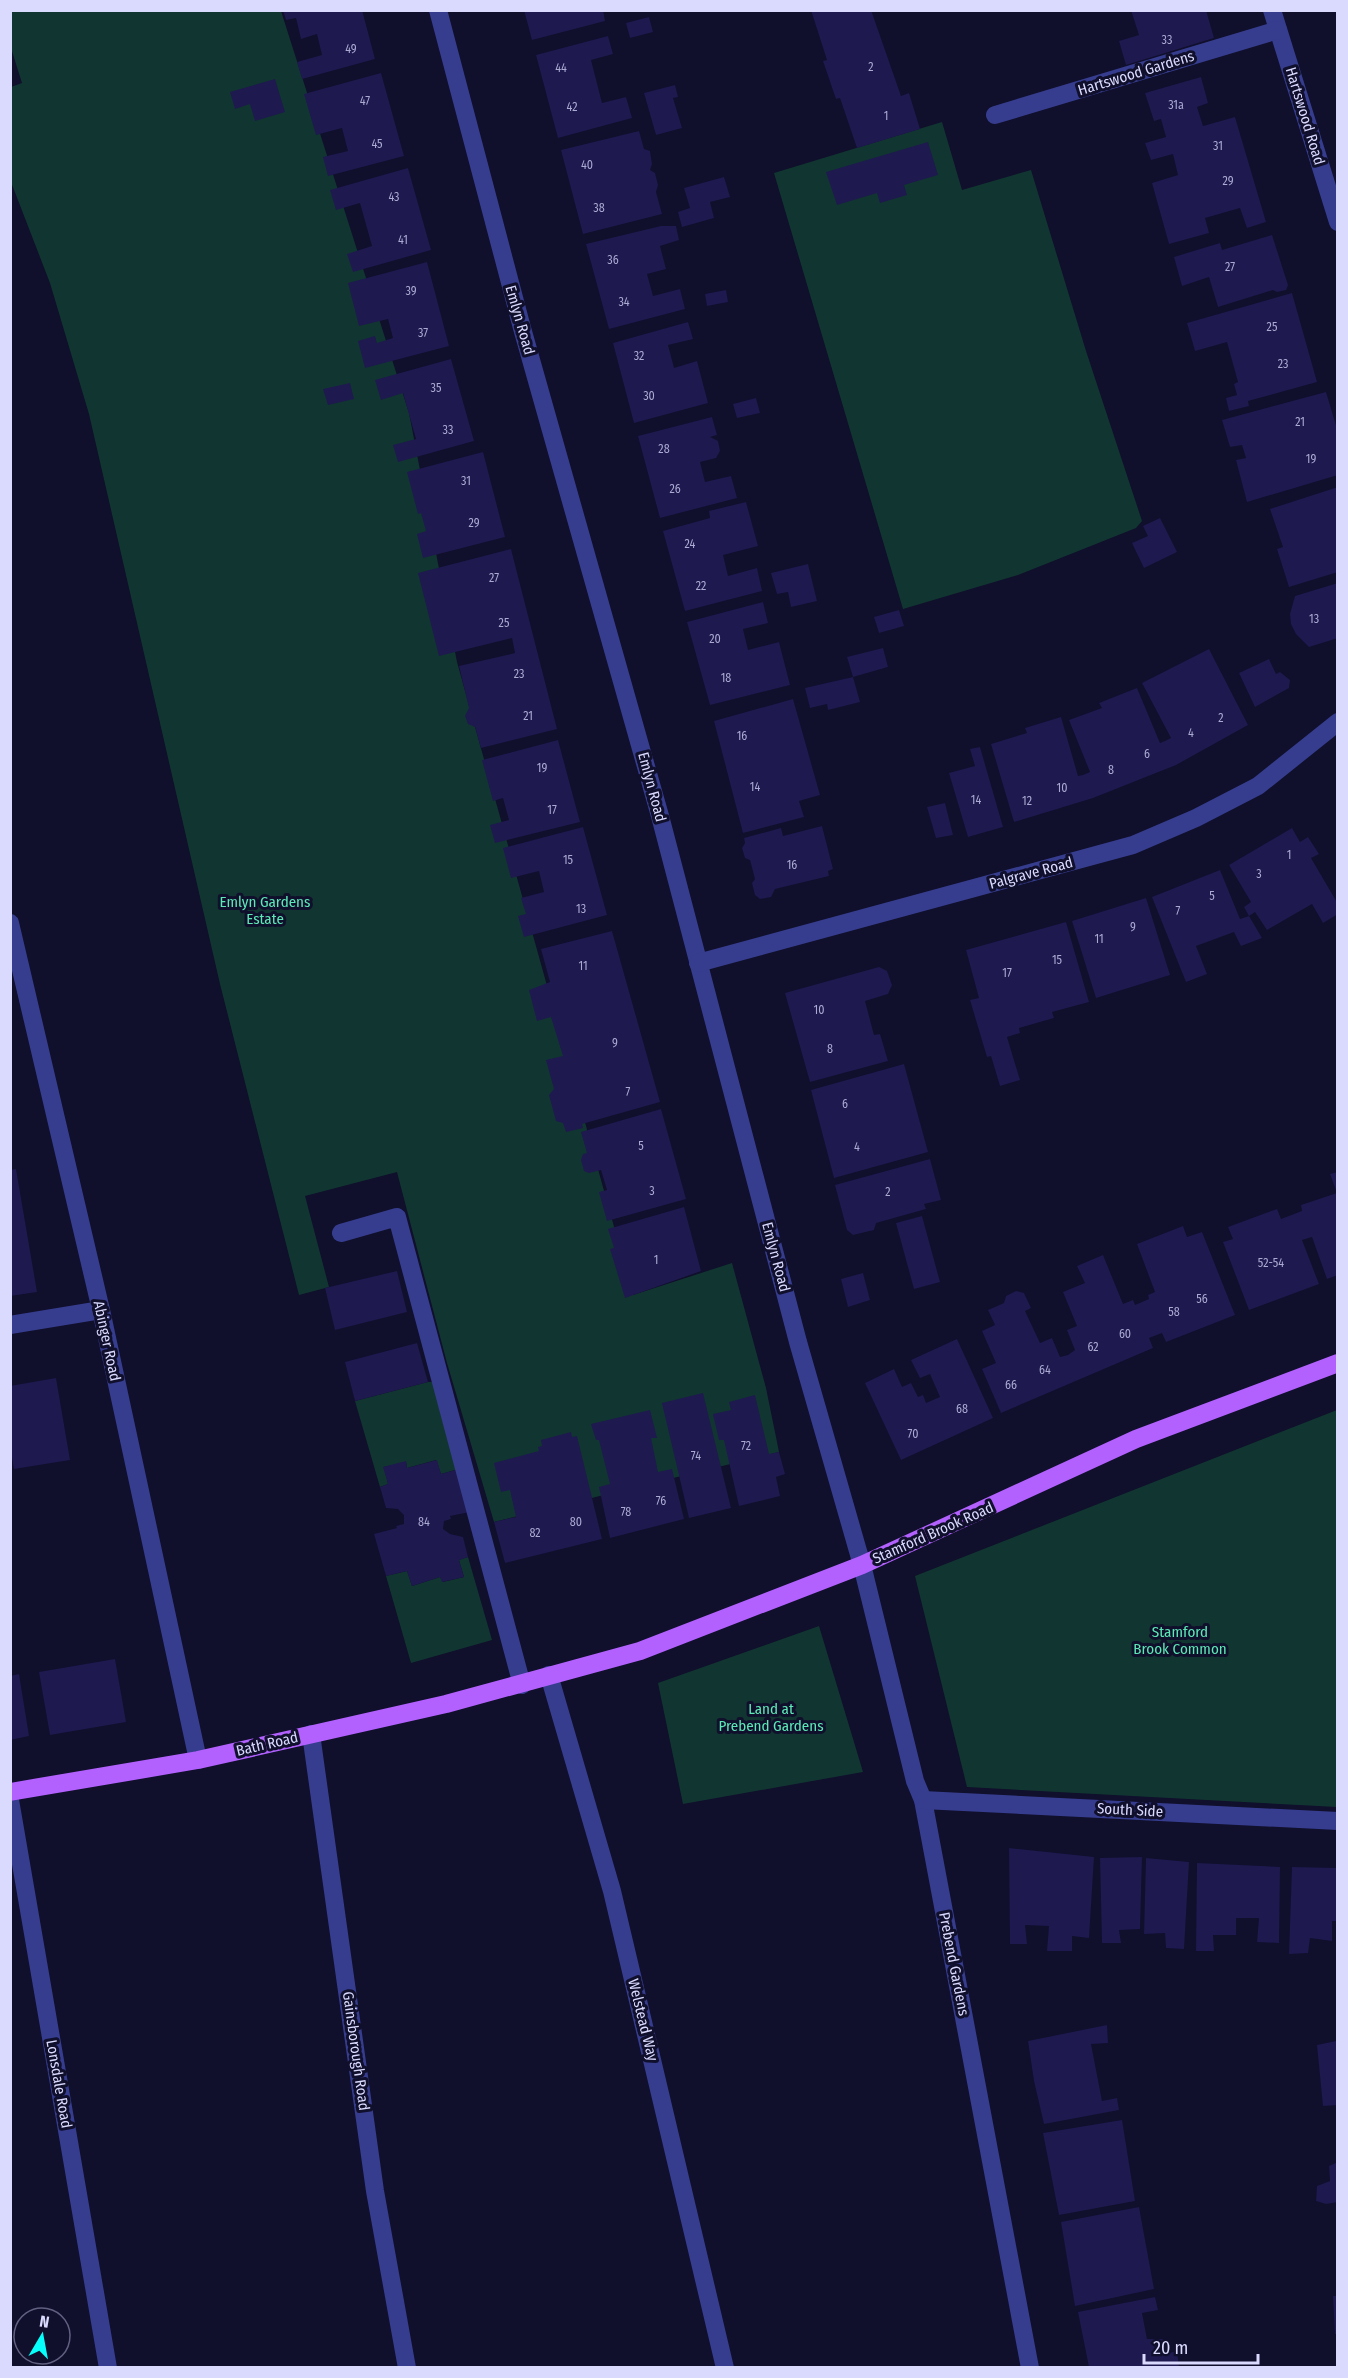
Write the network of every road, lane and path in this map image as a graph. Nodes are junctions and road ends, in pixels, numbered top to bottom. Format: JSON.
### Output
{"nodes":[{"id":1,"x":438,"y":10,"type":"edge"},
{"id":2,"x":1272,"y":10,"type":"edge"},
{"id":3,"x":1278,"y":30,"type":"junction"},
{"id":4,"x":995,"y":116,"type":"dead end"},
{"id":5,"x":1338,"y":222,"type":"edge"},
{"id":6,"x":1338,"y":723,"type":"edge"},
{"id":7,"x":10,"y":923,"type":"edge"},
{"id":8,"x":698,"y":963,"type":"junction"},
{"id":9,"x":341,"y":1233,"type":"dead end"},
{"id":10,"x":101,"y":1310,"type":"junction"},
{"id":11,"x":10,"y":1325,"type":"edge"},
{"id":12,"x":1338,"y":1363,"type":"edge"},
{"id":13,"x":862,"y":1565,"type":"junction"},
{"id":14,"x":549,"y":1675,"type":"junction"},
{"id":15,"x":522,"y":1685,"type":"junction"},
{"id":16,"x":311,"y":1734,"type":"junction"},
{"id":17,"x":198,"y":1760,"type":"junction"},
{"id":18,"x":10,"y":1792,"type":"edge"},
{"id":19,"x":10,"y":1800,"type":"edge"},
{"id":20,"x":923,"y":1800,"type":"junction"},
{"id":21,"x":1338,"y":1821,"type":"edge"},
{"id":22,"x":108,"y":2367,"type":"edge"},
{"id":23,"x":407,"y":2367,"type":"edge"},
{"id":24,"x":725,"y":2367,"type":"edge"},
{"id":25,"x":1030,"y":2367,"type":"edge"}],
"edges":[{"from":1,"to":8,"type":"street","name":"Emlyn Road"},
{"from":2,"to":3,"type":"street","name":"Hartswood Road"},
{"from":3,"to":4,"type":"street","name":"Hartswood Gardens"},
{"from":3,"to":5,"type":"street","name":"Hartswood Road"},
{"from":6,"to":8,"type":"street","name":"Palgrave Road"},
{"from":7,"to":10,"type":"street","name":"Abinger Road"},
{"from":8,"to":13,"type":"street","name":"Emlyn Road"},
{"from":9,"to":15,"type":"street"},
{"from":10,"to":11,"type":"street"},
{"from":10,"to":17,"type":"street","name":"Abinger Road"},
{"from":12,"to":13,"type":"main road","name":"Stamford Brook Road"},
{"from":13,"to":14,"type":"main road","name":"Stamford Brook Road"},
{"from":13,"to":20,"type":"street","name":"Prebend Gardens"},
{"from":14,"to":15,"type":"main road","name":"Stamford Brook Road"},
{"from":14,"to":24,"type":"street","name":"Welstead Way"},
{"from":15,"to":16,"type":"main road","name":"Bath Road"},
{"from":16,"to":17,"type":"main road","name":"Bath Road"},
{"from":16,"to":23,"type":"street","name":"Gainsborough Road"},
{"from":17,"to":18,"type":"main road","name":"Bath Road"},
{"from":19,"to":22,"type":"street","name":"Lonsdale Road"},
{"from":20,"to":21,"type":"street","name":"South Side"},
{"from":20,"to":25,"type":"street","name":"Prebend Gardens"}]}
